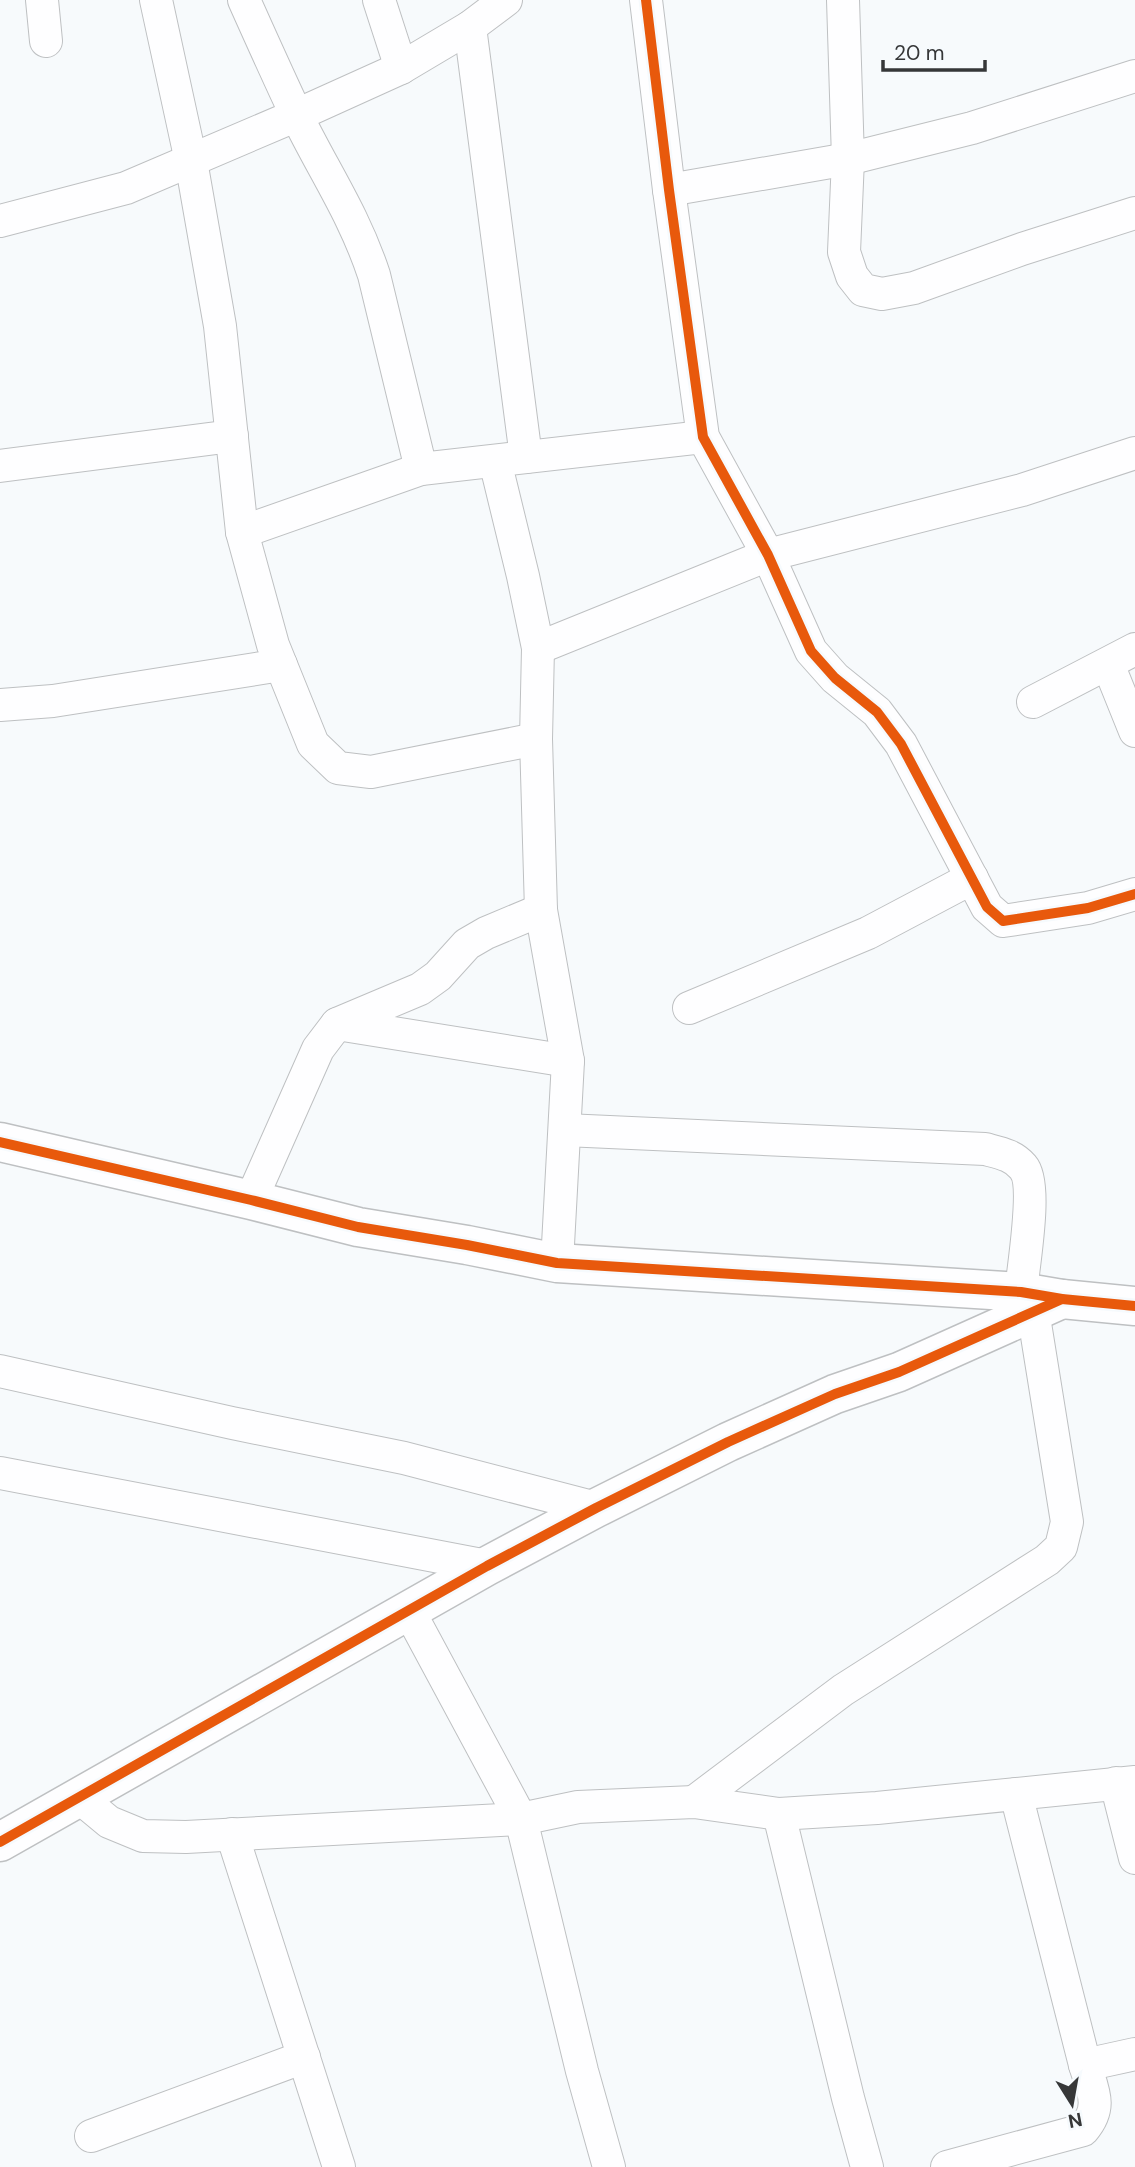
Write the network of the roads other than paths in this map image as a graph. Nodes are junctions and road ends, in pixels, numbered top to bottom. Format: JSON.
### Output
{"nodes":[{"id":1,"x":43,"y":0,"type":"edge"},
{"id":2,"x":156,"y":0,"type":"edge"},
{"id":3,"x":244,"y":0,"type":"edge"},
{"id":4,"x":379,"y":0,"type":"edge"},
{"id":5,"x":506,"y":0,"type":"edge"},
{"id":6,"x":646,"y":0,"type":"edge"},
{"id":7,"x":843,"y":0,"type":"edge"},
{"id":8,"x":470,"y":27,"type":"junction"},
{"id":9,"x":46,"y":41,"type":"dead end"},
{"id":10,"x":401,"y":68,"type":"junction"},
{"id":11,"x":1135,"y":76,"type":"edge"},
{"id":12,"x":297,"y":115,"type":"junction"},
{"id":13,"x":848,"y":159,"type":"junction"},
{"id":14,"x":191,"y":161,"type":"junction"},
{"id":15,"x":669,"y":190,"type":"junction"},
{"id":16,"x":1135,"y":213,"type":"edge"},
{"id":17,"x":0,"y":221,"type":"edge"},
{"id":18,"x":232,"y":436,"type":"junction"},
{"id":19,"x":703,"y":437,"type":"junction"},
{"id":20,"x":1135,"y":453,"type":"edge"},
{"id":21,"x":510,"y":459,"type":"junction"},
{"id":22,"x":0,"y":466,"type":"edge"},
{"id":23,"x":421,"y":469,"type":"junction"},
{"id":24,"x":242,"y":532,"type":"junction"},
{"id":25,"x":768,"y":555,"type":"junction"},
{"id":26,"x":538,"y":648,"type":"junction"},
{"id":27,"x":1135,"y":649,"type":"edge"},
{"id":28,"x":1108,"y":664,"type":"junction"},
{"id":29,"x":281,"y":665,"type":"junction"},
{"id":30,"x":1032,"y":702,"type":"dead end"},
{"id":31,"x":0,"y":705,"type":"edge"},
{"id":32,"x":1135,"y":731,"type":"edge"},
{"id":33,"x":536,"y":739,"type":"junction"},
{"id":34,"x":972,"y":878,"type":"junction"},
{"id":35,"x":1135,"y":894,"type":"edge"},
{"id":36,"x":541,"y":910,"type":"junction"},
{"id":37,"x":690,"y":1008,"type":"dead end"},
{"id":38,"x":337,"y":1024,"type":"junction"},
{"id":39,"x":568,"y":1061,"type":"junction"},
{"id":40,"x":565,"y":1130,"type":"junction"},
{"id":41,"x":0,"y":1142,"type":"edge"},
{"id":42,"x":251,"y":1200,"type":"junction"},
{"id":43,"x":557,"y":1263,"type":"junction"},
{"id":44,"x":1039,"y":1301,"type":"junction"},
{"id":45,"x":1135,"y":1306,"type":"edge"},
{"id":46,"x":0,"y":1371,"type":"edge"},
{"id":47,"x":0,"y":1473,"type":"edge"},
{"id":48,"x":596,"y":1508,"type":"junction"},
{"id":49,"x":487,"y":1566,"type":"junction"},
{"id":50,"x":409,"y":1611,"type":"junction"},
{"id":51,"x":1126,"y":1782,"type":"edge"},
{"id":52,"x":1016,"y":1794,"type":"junction"},
{"id":53,"x":80,"y":1798,"type":"junction"},
{"id":54,"x":694,"y":1802,"type":"junction"},
{"id":55,"x":779,"y":1814,"type":"junction"},
{"id":56,"x":521,"y":1819,"type":"junction"},
{"id":57,"x":232,"y":1834,"type":"junction"},
{"id":58,"x":0,"y":1842,"type":"edge"},
{"id":59,"x":1135,"y":1858,"type":"edge"},
{"id":60,"x":1135,"y":2054,"type":"edge"},
{"id":61,"x":303,"y":2057,"type":"junction"},
{"id":62,"x":1085,"y":2065,"type":"junction"},
{"id":63,"x":90,"y":2136,"type":"dead end"},
{"id":64,"x":339,"y":2167,"type":"edge"},
{"id":65,"x":610,"y":2167,"type":"edge"},
{"id":66,"x":867,"y":2167,"type":"edge"},
{"id":67,"x":947,"y":2167,"type":"edge"}],
"edges":[{"from":1,"to":9,"type":"street"},
{"from":2,"to":14,"type":"street"},
{"from":3,"to":12,"type":"street"},
{"from":4,"to":10,"type":"street"},
{"from":5,"to":8,"type":"street"},
{"from":6,"to":15,"type":"street"},
{"from":7,"to":13,"type":"street"},
{"from":8,"to":10,"type":"street"},
{"from":8,"to":21,"type":"street"},
{"from":10,"to":12,"type":"street"},
{"from":11,"to":13,"type":"street"},
{"from":12,"to":14,"type":"street"},
{"from":12,"to":23,"type":"street"},
{"from":13,"to":15,"type":"street"},
{"from":13,"to":16,"type":"street"},
{"from":14,"to":17,"type":"street"},
{"from":14,"to":18,"type":"street"},
{"from":15,"to":19,"type":"street"},
{"from":18,"to":22,"type":"street"},
{"from":18,"to":24,"type":"street"},
{"from":19,"to":21,"type":"street"},
{"from":19,"to":25,"type":"street"},
{"from":20,"to":25,"type":"street"},
{"from":21,"to":23,"type":"street"},
{"from":21,"to":26,"type":"street"},
{"from":23,"to":24,"type":"street"},
{"from":24,"to":29,"type":"street"},
{"from":25,"to":26,"type":"street"},
{"from":25,"to":34,"type":"street"},
{"from":26,"to":33,"type":"street"},
{"from":27,"to":28,"type":"street"},
{"from":28,"to":30,"type":"street"},
{"from":28,"to":32,"type":"street"},
{"from":29,"to":31,"type":"street"},
{"from":29,"to":33,"type":"street"},
{"from":33,"to":36,"type":"street"},
{"from":34,"to":35,"type":"street"},
{"from":34,"to":37,"type":"street"},
{"from":36,"to":38,"type":"street"},
{"from":36,"to":39,"type":"street"},
{"from":38,"to":39,"type":"street"},
{"from":38,"to":42,"type":"street"},
{"from":39,"to":40,"type":"street"},
{"from":40,"to":43,"type":"street"},
{"from":40,"to":44,"type":"street"},
{"from":41,"to":42,"type":"street"},
{"from":42,"to":43,"type":"street"},
{"from":43,"to":44,"type":"street"},
{"from":44,"to":45,"type":"street"},
{"from":44,"to":48,"type":"street"},
{"from":44,"to":54,"type":"street"},
{"from":46,"to":48,"type":"street"},
{"from":47,"to":49,"type":"street"},
{"from":48,"to":49,"type":"street"},
{"from":49,"to":50,"type":"street"},
{"from":50,"to":53,"type":"street"},
{"from":50,"to":56,"type":"street"},
{"from":51,"to":52,"type":"street"},
{"from":51,"to":59,"type":"street"},
{"from":52,"to":55,"type":"street"},
{"from":52,"to":62,"type":"street"},
{"from":53,"to":57,"type":"street"},
{"from":53,"to":58,"type":"street"},
{"from":54,"to":55,"type":"street"},
{"from":54,"to":56,"type":"street"},
{"from":55,"to":66,"type":"street"},
{"from":56,"to":57,"type":"street"},
{"from":56,"to":65,"type":"street"},
{"from":57,"to":61,"type":"street"},
{"from":60,"to":62,"type":"street"},
{"from":61,"to":63,"type":"street"},
{"from":61,"to":64,"type":"street"},
{"from":62,"to":67,"type":"street"}]}
